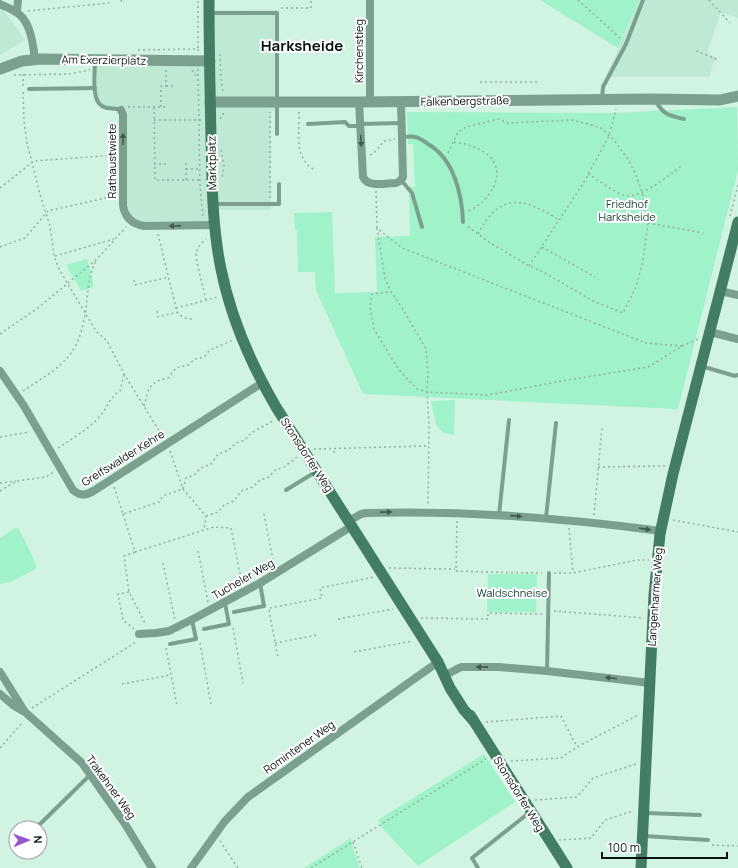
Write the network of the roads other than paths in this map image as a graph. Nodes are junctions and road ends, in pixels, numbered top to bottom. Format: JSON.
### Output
{"nodes":[{"id":1,"x":18,"y":0,"type":"edge"},
{"id":2,"x":208,"y":0,"type":"edge"},
{"id":3,"x":370,"y":0,"type":"edge"},
{"id":4,"x":643,"y":0,"type":"edge"},
{"id":5,"x":0,"y":4,"type":"edge"},
{"id":6,"x":209,"y":13,"type":"junction"},
{"id":7,"x":19,"y":14,"type":"junction"},
{"id":8,"x":35,"y":59,"type":"junction"},
{"id":9,"x":95,"y":60,"type":"junction"},
{"id":10,"x":210,"y":61,"type":"junction"},
{"id":11,"x":0,"y":69,"type":"edge"},
{"id":12,"x":95,"y":88,"type":"junction"},
{"id":13,"x":29,"y":89,"type":"dead end"},
{"id":14,"x":738,"y":96,"type":"edge"},
{"id":15,"x":655,"y":99,"type":"junction"},
{"id":16,"x":602,"y":100,"type":"junction"},
{"id":17,"x":720,"y":100,"type":"junction"},
{"id":18,"x":210,"y":102,"type":"junction"},
{"id":19,"x":273,"y":102,"type":"junction"},
{"id":20,"x":364,"y":102,"type":"junction"},
{"id":21,"x":401,"y":102,"type":"junction"},
{"id":22,"x":738,"y":103,"type":"edge"},
{"id":23,"x":123,"y":109,"type":"joint"},
{"id":24,"x":684,"y":119,"type":"dead end"},
{"id":25,"x":402,"y":123,"type":"junction"},
{"id":26,"x":308,"y":124,"type":"dead end"},
{"id":27,"x":360,"y":125,"type":"junction"},
{"id":28,"x":277,"y":134,"type":"dead end"},
{"id":29,"x":402,"y":138,"type":"junction"},
{"id":30,"x":401,"y":180,"type":"junction"},
{"id":31,"x":279,"y":184,"type":"dead end"},
{"id":32,"x":212,"y":204,"type":"junction"},
{"id":33,"x":462,"y":222,"type":"road end"},
{"id":34,"x":738,"y":222,"type":"edge"},
{"id":35,"x":214,"y":225,"type":"junction"},
{"id":36,"x":422,"y":227,"type":"dead end"},
{"id":37,"x":734,"y":250,"type":"edge"},
{"id":38,"x":720,"y":291,"type":"junction"},
{"id":39,"x":738,"y":295,"type":"edge"},
{"id":40,"x":710,"y":332,"type":"junction"},
{"id":41,"x":738,"y":339,"type":"edge"},
{"id":42,"x":701,"y":366,"type":"junction"},
{"id":43,"x":0,"y":371,"type":"edge"},
{"id":44,"x":738,"y":375,"type":"edge"},
{"id":45,"x":262,"y":383,"type":"junction"},
{"id":46,"x":509,"y":420,"type":"dead end"},
{"id":47,"x":556,"y":423,"type":"dead end"},
{"id":48,"x":317,"y":471,"type":"junction"},
{"id":49,"x":286,"y":490,"type":"dead end"},
{"id":50,"x":499,"y":515,"type":"junction"},
{"id":51,"x":546,"y":518,"type":"junction"},
{"id":52,"x":350,"y":523,"type":"junction"},
{"id":53,"x":661,"y":531,"type":"junction"},
{"id":54,"x":549,"y":573,"type":"dead end"},
{"id":55,"x":260,"y":583,"type":"junction"},
{"id":56,"x":225,"y":603,"type":"junction"},
{"id":57,"x":234,"y":612,"type":"dead end"},
{"id":58,"x":192,"y":620,"type":"junction"},
{"id":59,"x":204,"y":629,"type":"dead end"},
{"id":60,"x":139,"y":634,"type":"road end"},
{"id":61,"x":170,"y":644,"type":"dead end"},
{"id":62,"x":442,"y":670,"type":"junction"},
{"id":63,"x":547,"y":671,"type":"junction"},
{"id":64,"x":0,"y":672,"type":"edge"},
{"id":65,"x":650,"y":683,"type":"junction"},
{"id":66,"x":0,"y":694,"type":"edge"},
{"id":67,"x":27,"y":714,"type":"junction"},
{"id":68,"x":91,"y":775,"type":"junction"},
{"id":69,"x":530,"y":812,"type":"junction"},
{"id":70,"x":640,"y":812,"type":"junction"},
{"id":71,"x":700,"y":815,"type":"dead end"},
{"id":72,"x":44,"y":820,"type":"edge"},
{"id":73,"x":643,"y":836,"type":"junction"},
{"id":74,"x":708,"y":840,"type":"dead end"},
{"id":75,"x":152,"y":868,"type":"edge"},
{"id":76,"x":191,"y":868,"type":"edge"},
{"id":77,"x":478,"y":868,"type":"edge"},
{"id":78,"x":567,"y":868,"type":"edge"},
{"id":79,"x":642,"y":868,"type":"edge"}],
"edges":[{"from":1,"to":7,"type":"street"},
{"from":2,"to":6,"type":"main road","name":"Marktplatz"},
{"from":3,"to":20,"type":"street","name":"Kirchenstieg"},
{"from":4,"to":16,"type":"lane"},
{"from":5,"to":7,"type":"street"},
{"from":6,"to":10,"type":"main road","name":"Marktplatz"},
{"from":6,"to":19,"type":"lane"},
{"from":7,"to":8,"type":"street"},
{"from":8,"to":9,"type":"street","name":"Am Exerzierplatz"},
{"from":8,"to":11,"type":"street","name":"Am Exerzierplatz"},
{"from":9,"to":10,"type":"street","name":"Am Exerzierplatz"},
{"from":9,"to":12,"type":"lane"},
{"from":10,"to":18,"type":"main road","name":"Marktplatz"},
{"from":12,"to":13,"type":"lane"},
{"from":12,"to":23,"type":"lane"},
{"from":14,"to":17,"type":"street","name":"Falkenbergstraße"},
{"from":15,"to":16,"type":"street","name":"Falkenbergstraße"},
{"from":15,"to":17,"type":"street","name":"Falkenbergstraße"},
{"from":15,"to":24,"type":"lane"},
{"from":16,"to":21,"type":"street","name":"Falkenbergstraße"},
{"from":17,"to":22,"type":"street","name":"Falkenbergstraße"},
{"from":18,"to":19,"type":"street","name":"Falkenbergstraße"},
{"from":18,"to":32,"type":"main road","name":"Marktplatz"},
{"from":19,"to":20,"type":"street","name":"Falkenbergstraße"},
{"from":19,"to":28,"type":"lane"},
{"from":20,"to":21,"type":"street","name":"Falkenbergstraße"},
{"from":20,"to":27,"type":"street","name":"Kirchenstieg"},
{"from":21,"to":25,"type":"street"},
{"from":35,"to":23,"type":"street","name":"Rathaustwiete","one_way":true},
{"from":25,"to":27,"type":"lane"},
{"from":25,"to":29,"type":"street"},
{"from":26,"to":27,"type":"lane"},
{"from":27,"to":30,"type":"street","name":"Kirchenstieg","one_way":true},
{"from":29,"to":30,"type":"street"},
{"from":29,"to":33,"type":"lane"},
{"from":30,"to":36,"type":"lane"},
{"from":31,"to":32,"type":"lane"},
{"from":32,"to":35,"type":"main road","name":"Marktplatz"},
{"from":34,"to":37,"type":"main road","name":"Langenharmer Weg"},
{"from":35,"to":45,"type":"main road","name":"Stonsdorfer Weg"},
{"from":37,"to":38,"type":"main road","name":"Langenharmer Weg"},
{"from":38,"to":39,"type":"street"},
{"from":38,"to":40,"type":"main road","name":"Langenharmer Weg"},
{"from":40,"to":41,"type":"street"},
{"from":40,"to":42,"type":"main road","name":"Langenharmer Weg"},
{"from":42,"to":44,"type":"lane"},
{"from":42,"to":53,"type":"main road","name":"Langenharmer Weg"},
{"from":43,"to":45,"type":"street","name":"Greifswalder Kehre"},
{"from":45,"to":48,"type":"main road","name":"Stonsdorfer Weg"},
{"from":46,"to":50,"type":"lane"},
{"from":47,"to":51,"type":"lane"},
{"from":48,"to":49,"type":"lane"},
{"from":48,"to":52,"type":"main road","name":"Stonsdorfer Weg"},
{"from":50,"to":51,"type":"street","one_way":true},
{"from":52,"to":50,"type":"street","one_way":true},
{"from":51,"to":53,"type":"street","one_way":true},
{"from":52,"to":55,"type":"street","name":"Tucheler Weg"},
{"from":52,"to":62,"type":"main road","name":"Stonsdorfer Weg"},
{"from":53,"to":65,"type":"main road","name":"Langenharmer Weg"},
{"from":54,"to":63,"type":"lane"},
{"from":55,"to":56,"type":"street","name":"Tucheler Weg"},
{"from":55,"to":57,"type":"lane"},
{"from":56,"to":58,"type":"street","name":"Tucheler Weg"},
{"from":56,"to":59,"type":"lane"},
{"from":58,"to":60,"type":"street","name":"Tucheler Weg"},
{"from":58,"to":61,"type":"lane"},
{"from":63,"to":62,"type":"street","name":"Romintener Weg","one_way":true},
{"from":62,"to":69,"type":"main road","name":"Stonsdorfer Weg"},
{"from":62,"to":76,"type":"street","name":"Romintener Weg"},
{"from":65,"to":63,"type":"street","name":"Romintener Weg","one_way":true},
{"from":64,"to":67,"type":"street","name":"Trakehner Weg"},
{"from":65,"to":70,"type":"main road","name":"Langenharmer Weg"},
{"from":66,"to":67,"type":"street","name":"Trakehner Weg"},
{"from":67,"to":68,"type":"street","name":"Trakehner Weg"},
{"from":68,"to":72,"type":"lane"},
{"from":68,"to":75,"type":"street","name":"Trakehner Weg"},
{"from":69,"to":77,"type":"lane"},
{"from":69,"to":78,"type":"main road","name":"Stonsdorfer Weg"},
{"from":70,"to":71,"type":"lane"},
{"from":70,"to":73,"type":"main road","name":"Langenharmer Weg"},
{"from":73,"to":74,"type":"lane"},
{"from":73,"to":79,"type":"main road","name":"Langenharmer Weg"}]}
